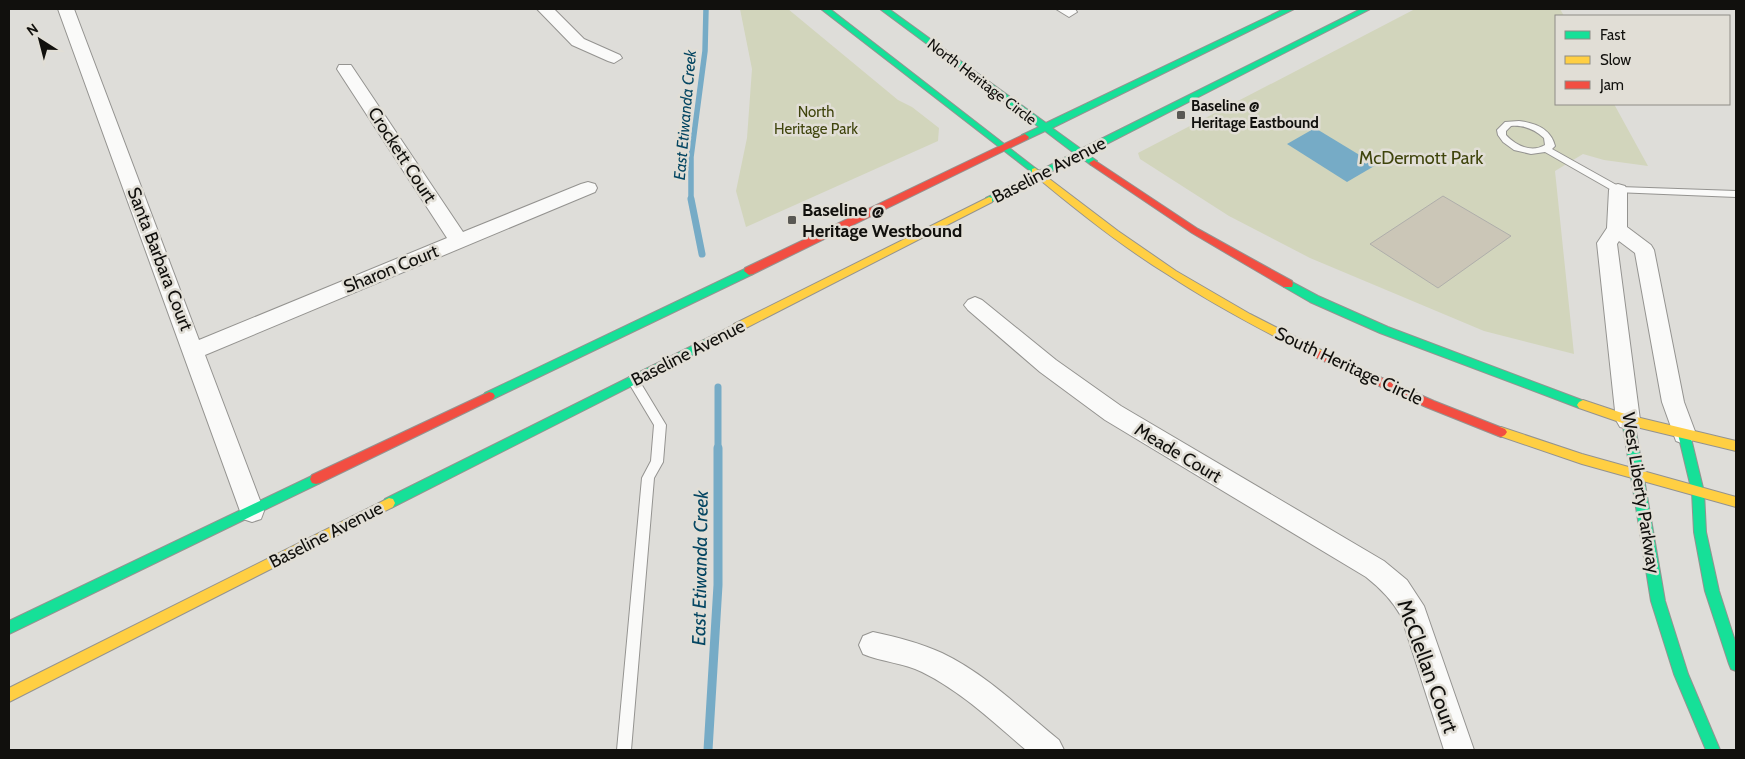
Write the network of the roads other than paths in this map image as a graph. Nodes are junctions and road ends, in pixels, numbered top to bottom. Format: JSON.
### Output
{"nodes":[{"id":1,"x":66,"y":9,"type":"edge"},
{"id":2,"x":544,"y":9,"type":"edge"},
{"id":3,"x":825,"y":9,"type":"edge"},
{"id":4,"x":884,"y":9,"type":"edge"},
{"id":5,"x":1290,"y":9,"type":"edge"},
{"id":6,"x":1366,"y":9,"type":"edge"},
{"id":7,"x":614,"y":58,"type":"dead end"},
{"id":8,"x":345,"y":69,"type":"dead end"},
{"id":9,"x":1044,"y":127,"type":"junction"},
{"id":10,"x":1004,"y":146,"type":"junction"},
{"id":11,"x":1546,"y":149,"type":"junction"},
{"id":12,"x":1080,"y":153,"type":"junction"},
{"id":13,"x":1039,"y":174,"type":"junction"},
{"id":14,"x":588,"y":188,"type":"dead end"},
{"id":15,"x":1618,"y":190,"type":"junction"},
{"id":16,"x":1736,"y":194,"type":"edge"},
{"id":17,"x":1617,"y":229,"type":"junction"},
{"id":18,"x":459,"y":241,"type":"junction"},
{"id":19,"x":975,"y":305,"type":"dead end"},
{"id":20,"x":194,"y":350,"type":"junction"},
{"id":21,"x":633,"y":380,"type":"junction"},
{"id":22,"x":1628,"y":420,"type":"junction"},
{"id":23,"x":1684,"y":434,"type":"junction"},
{"id":24,"x":1736,"y":446,"type":"edge"},
{"id":25,"x":1638,"y":476,"type":"junction"},
{"id":26,"x":1698,"y":492,"type":"junction"},
{"id":27,"x":1736,"y":502,"type":"edge"},
{"id":28,"x":252,"y":511,"type":"junction"},
{"id":29,"x":1394,"y":583,"type":"joint"},
{"id":30,"x":9,"y":628,"type":"edge"},
{"id":31,"x":873,"y":646,"type":"dead end"},
{"id":32,"x":1736,"y":664,"type":"edge"},
{"id":33,"x":9,"y":695,"type":"edge"},
{"id":34,"x":624,"y":750,"type":"edge"},
{"id":35,"x":1049,"y":750,"type":"edge"},
{"id":36,"x":1459,"y":750,"type":"edge"},
{"id":37,"x":1713,"y":750,"type":"edge"}],
"edges":[{"from":1,"to":20,"type":"street","name":"Santa Barbara Court"},
{"from":2,"to":7,"type":"street"},
{"from":3,"to":10,"type":"main road"},
{"from":4,"to":9,"type":"main road","name":"North Heritage Circle"},
{"from":5,"to":9,"type":"main road"},
{"from":6,"to":12,"type":"main road","name":"Baseline Avenue"},
{"from":8,"to":18,"type":"street","name":"Crockett Court"},
{"from":9,"to":10,"type":"main road"},
{"from":9,"to":12,"type":"main road","name":"North Heritage Circle"},
{"from":10,"to":13,"type":"main road","name":"South Heritage Circle"},
{"from":10,"to":28,"type":"main road"},
{"from":11,"to":11,"type":"lane"},
{"from":11,"to":15,"type":"lane"},
{"from":12,"to":13,"type":"main road","name":"Baseline Avenue"},
{"from":12,"to":22,"type":"main road"},
{"from":13,"to":21,"type":"main road","name":"Baseline Avenue"},
{"from":13,"to":25,"type":"main road","name":"South Heritage Circle"},
{"from":14,"to":18,"type":"street","name":"Sharon Court"},
{"from":15,"to":16,"type":"lane"},
{"from":15,"to":17,"type":"street","name":"West Liberty Parkway"},
{"from":17,"to":22,"type":"street","name":"West Liberty Parkway"},
{"from":17,"to":23,"type":"street"},
{"from":18,"to":20,"type":"street","name":"Sharon Court"},
{"from":19,"to":29,"type":"street","name":"Meade Court"},
{"from":20,"to":28,"type":"street","name":"Santa Barbara Court"},
{"from":21,"to":33,"type":"main road","name":"Baseline Avenue"},
{"from":21,"to":34,"type":"lane"},
{"from":22,"to":23,"type":"main road"},
{"from":22,"to":25,"type":"main road","name":"West Liberty Parkway"},
{"from":23,"to":24,"type":"main road"},
{"from":23,"to":26,"type":"main road"},
{"from":25,"to":26,"type":"main road","name":"South Heritage Circle"},
{"from":25,"to":37,"type":"main road","name":"West Liberty Parkway"},
{"from":26,"to":27,"type":"main road","name":"South Heritage Circle"},
{"from":26,"to":32,"type":"main road"},
{"from":28,"to":30,"type":"main road"},
{"from":29,"to":36,"type":"street","name":"McClellan Court"},
{"from":31,"to":35,"type":"street"}]}
